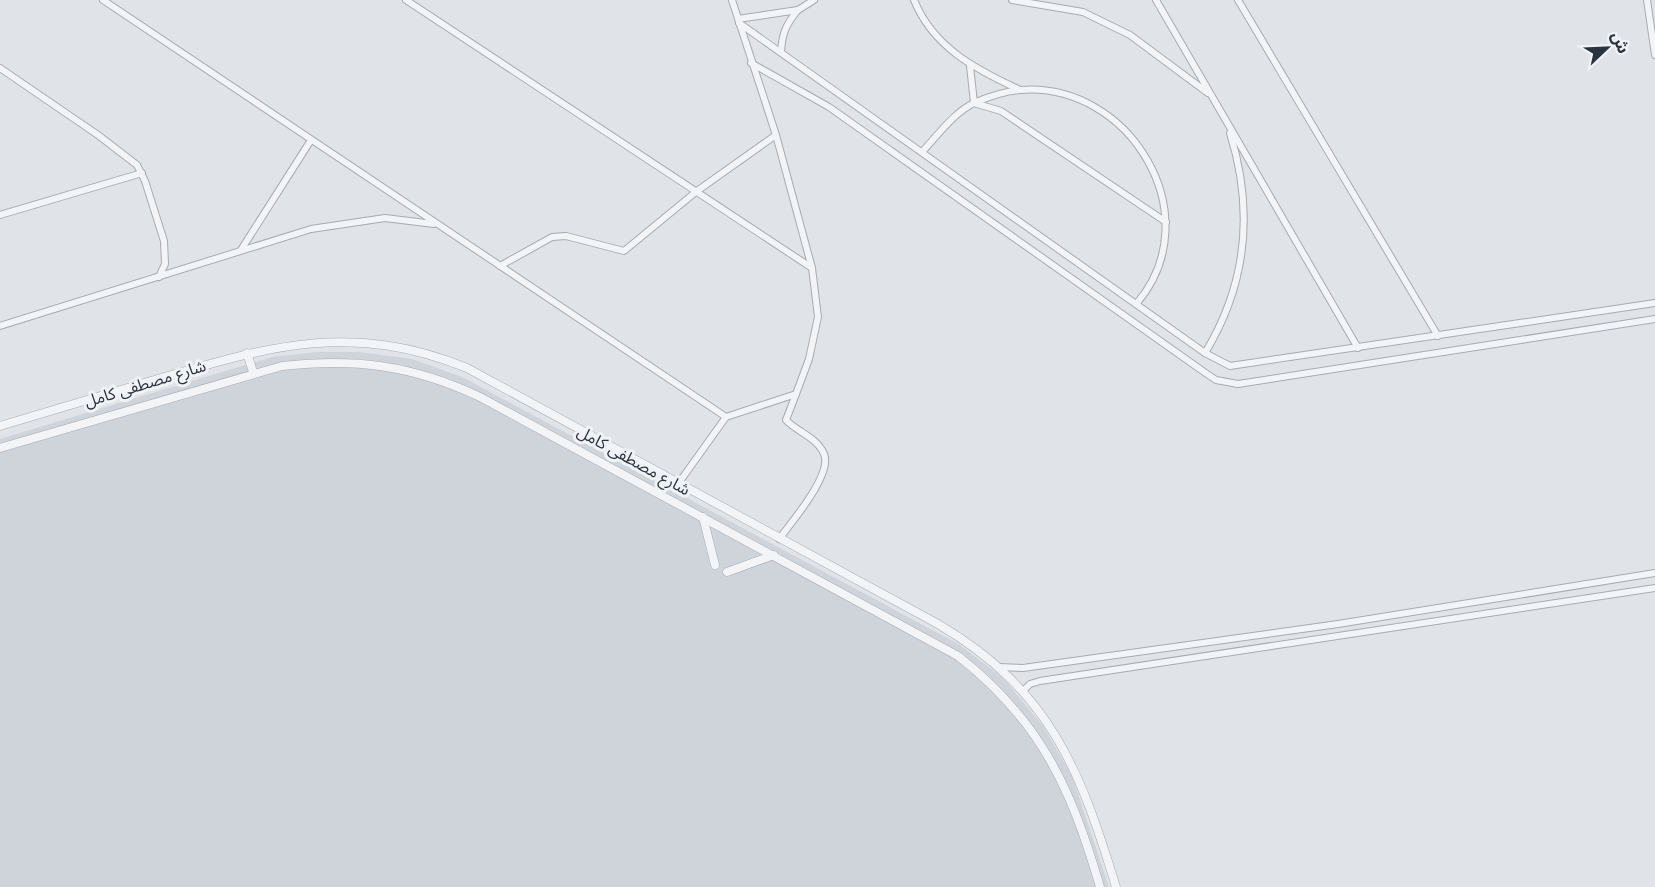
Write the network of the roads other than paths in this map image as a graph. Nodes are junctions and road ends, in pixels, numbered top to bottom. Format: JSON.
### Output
{"nodes":[{"id":1,"x":103,"y":0,"type":"edge"},
{"id":2,"x":406,"y":0,"type":"edge"},
{"id":3,"x":732,"y":0,"type":"edge"},
{"id":4,"x":814,"y":0,"type":"edge"},
{"id":5,"x":914,"y":0,"type":"edge"},
{"id":6,"x":1012,"y":0,"type":"edge"},
{"id":7,"x":1156,"y":0,"type":"edge"},
{"id":8,"x":1238,"y":0,"type":"edge"},
{"id":9,"x":1647,"y":0,"type":"edge"},
{"id":10,"x":798,"y":10,"type":"junction"},
{"id":11,"x":739,"y":21,"type":"junction"},
{"id":12,"x":781,"y":52,"type":"junction"},
{"id":13,"x":1655,"y":55,"type":"edge"},
{"id":14,"x":751,"y":63,"type":"junction"},
{"id":15,"x":970,"y":66,"type":"junction"},
{"id":16,"x":0,"y":68,"type":"edge"},
{"id":17,"x":1018,"y":90,"type":"junction"},
{"id":18,"x":1211,"y":95,"type":"junction"},
{"id":19,"x":974,"y":103,"type":"junction"},
{"id":20,"x":1227,"y":123,"type":"junction"},
{"id":21,"x":776,"y":135,"type":"junction"},
{"id":22,"x":311,"y":140,"type":"junction"},
{"id":23,"x":922,"y":152,"type":"junction"},
{"id":24,"x":142,"y":173,"type":"junction"},
{"id":25,"x":697,"y":191,"type":"junction"},
{"id":26,"x":0,"y":214,"type":"edge"},
{"id":27,"x":1166,"y":222,"type":"junction"},
{"id":28,"x":437,"y":224,"type":"junction"},
{"id":29,"x":240,"y":251,"type":"junction"},
{"id":30,"x":500,"y":266,"type":"junction"},
{"id":31,"x":812,"y":268,"type":"junction"},
{"id":32,"x":159,"y":277,"type":"junction"},
{"id":33,"x":1137,"y":303,"type":"junction"},
{"id":34,"x":1655,"y":303,"type":"edge"},
{"id":35,"x":1655,"y":319,"type":"edge"},
{"id":36,"x":0,"y":326,"type":"edge"},
{"id":37,"x":1438,"y":336,"type":"junction"},
{"id":38,"x":1358,"y":348,"type":"junction"},
{"id":39,"x":248,"y":353,"type":"junction"},
{"id":40,"x":1205,"y":353,"type":"junction"},
{"id":41,"x":253,"y":372,"type":"junction"},
{"id":42,"x":796,"y":394,"type":"junction"},
{"id":43,"x":726,"y":417,"type":"junction"},
{"id":44,"x":0,"y":426,"type":"edge"},
{"id":45,"x":0,"y":448,"type":"edge"},
{"id":46,"x":678,"y":484,"type":"junction"},
{"id":47,"x":703,"y":517,"type":"junction"},
{"id":48,"x":741,"y":518,"type":"junction"},
{"id":49,"x":753,"y":525,"type":"junction"},
{"id":50,"x":732,"y":533,"type":"junction"},
{"id":51,"x":779,"y":539,"type":"junction"},
{"id":52,"x":745,"y":540,"type":"junction"},
{"id":53,"x":774,"y":555,"type":"junction"},
{"id":54,"x":715,"y":565,"type":"dead end"},
{"id":55,"x":727,"y":572,"type":"dead end"},
{"id":56,"x":1655,"y":573,"type":"edge"},
{"id":57,"x":1655,"y":588,"type":"edge"},
{"id":58,"x":998,"y":667,"type":"junction"},
{"id":59,"x":1023,"y":691,"type":"junction"},
{"id":60,"x":1106,"y":852,"type":"junction"},
{"id":61,"x":1090,"y":856,"type":"junction"},
{"id":62,"x":1100,"y":887,"type":"edge"},
{"id":63,"x":1116,"y":887,"type":"edge"}],
"edges":[{"from":1,"to":22,"type":"street"},
{"from":2,"to":25,"type":"street"},
{"from":3,"to":11,"type":"street"},
{"from":4,"to":10,"type":"street"},
{"from":5,"to":15,"type":"street"},
{"from":6,"to":18,"type":"street"},
{"from":7,"to":18,"type":"street"},
{"from":8,"to":37,"type":"street"},
{"from":9,"to":13,"type":"street"},
{"from":10,"to":11,"type":"street"},
{"from":10,"to":12,"type":"street"},
{"from":11,"to":12,"type":"street"},
{"from":11,"to":14,"type":"street"},
{"from":12,"to":23,"type":"street"},
{"from":14,"to":21,"type":"street"},
{"from":14,"to":35,"type":"street"},
{"from":15,"to":17,"type":"street"},
{"from":15,"to":19,"type":"street"},
{"from":16,"to":24,"type":"street"},
{"from":17,"to":19,"type":"street"},
{"from":17,"to":27,"type":"street"},
{"from":18,"to":20,"type":"street"},
{"from":19,"to":23,"type":"street"},
{"from":19,"to":27,"type":"street"},
{"from":20,"to":38,"type":"street"},
{"from":20,"to":40,"type":"street"},
{"from":21,"to":25,"type":"street"},
{"from":21,"to":31,"type":"street"},
{"from":22,"to":28,"type":"street"},
{"from":22,"to":29,"type":"street"},
{"from":23,"to":33,"type":"street"},
{"from":24,"to":26,"type":"street"},
{"from":24,"to":32,"type":"street"},
{"from":25,"to":30,"type":"street"},
{"from":25,"to":31,"type":"street"},
{"from":27,"to":33,"type":"street"},
{"from":28,"to":29,"type":"street"},
{"from":28,"to":30,"type":"street"},
{"from":29,"to":32,"type":"street"},
{"from":30,"to":43,"type":"street"},
{"from":31,"to":42,"type":"street"},
{"from":32,"to":36,"type":"street"},
{"from":33,"to":40,"type":"street"},
{"from":34,"to":37,"type":"street"},
{"from":37,"to":38,"type":"street"},
{"from":38,"to":40,"type":"street"},
{"from":39,"to":41,"type":"street"},
{"from":39,"to":44,"type":"street","name":"شارع مصطفى كامل"},
{"from":39,"to":46,"type":"street","name":"شارع مصطفى كامل"},
{"from":41,"to":45,"type":"street","name":"شارع مصطفى كامل"},
{"from":41,"to":47,"type":"street","name":"شارع مصطفى كامل"},
{"from":42,"to":43,"type":"street"},
{"from":42,"to":51,"type":"street"},
{"from":43,"to":46,"type":"street"},
{"from":46,"to":48,"type":"street","name":"شارع مصطفى كامل"},
{"from":47,"to":50,"type":"street","name":"شارع مصطفى كامل"},
{"from":47,"to":54,"type":"street"},
{"from":48,"to":49,"type":"street","name":"شارع مصطفى كامل"},
{"from":48,"to":50,"type":"street"},
{"from":49,"to":51,"type":"street","name":"شارع مصطفى كامل"},
{"from":49,"to":52,"type":"street"},
{"from":50,"to":52,"type":"street","name":"شارع مصطفى كامل"},
{"from":51,"to":58,"type":"street","name":"شارع مصطفى كامل"},
{"from":52,"to":53,"type":"street","name":"شارع مصطفى كامل"},
{"from":53,"to":55,"type":"street"},
{"from":53,"to":61,"type":"street","name":"شارع مصطفى كامل"},
{"from":56,"to":58,"type":"street"},
{"from":57,"to":59,"type":"street"},
{"from":58,"to":59,"type":"street","name":"شارع مصطفى كامل"},
{"from":59,"to":60,"type":"street","name":"شارع مصطفى كامل"},
{"from":60,"to":61,"type":"street"},
{"from":60,"to":63,"type":"street","name":"شارع مصطفى كامل"},
{"from":61,"to":62,"type":"street","name":"شارع مصطفى كامل"}]}
